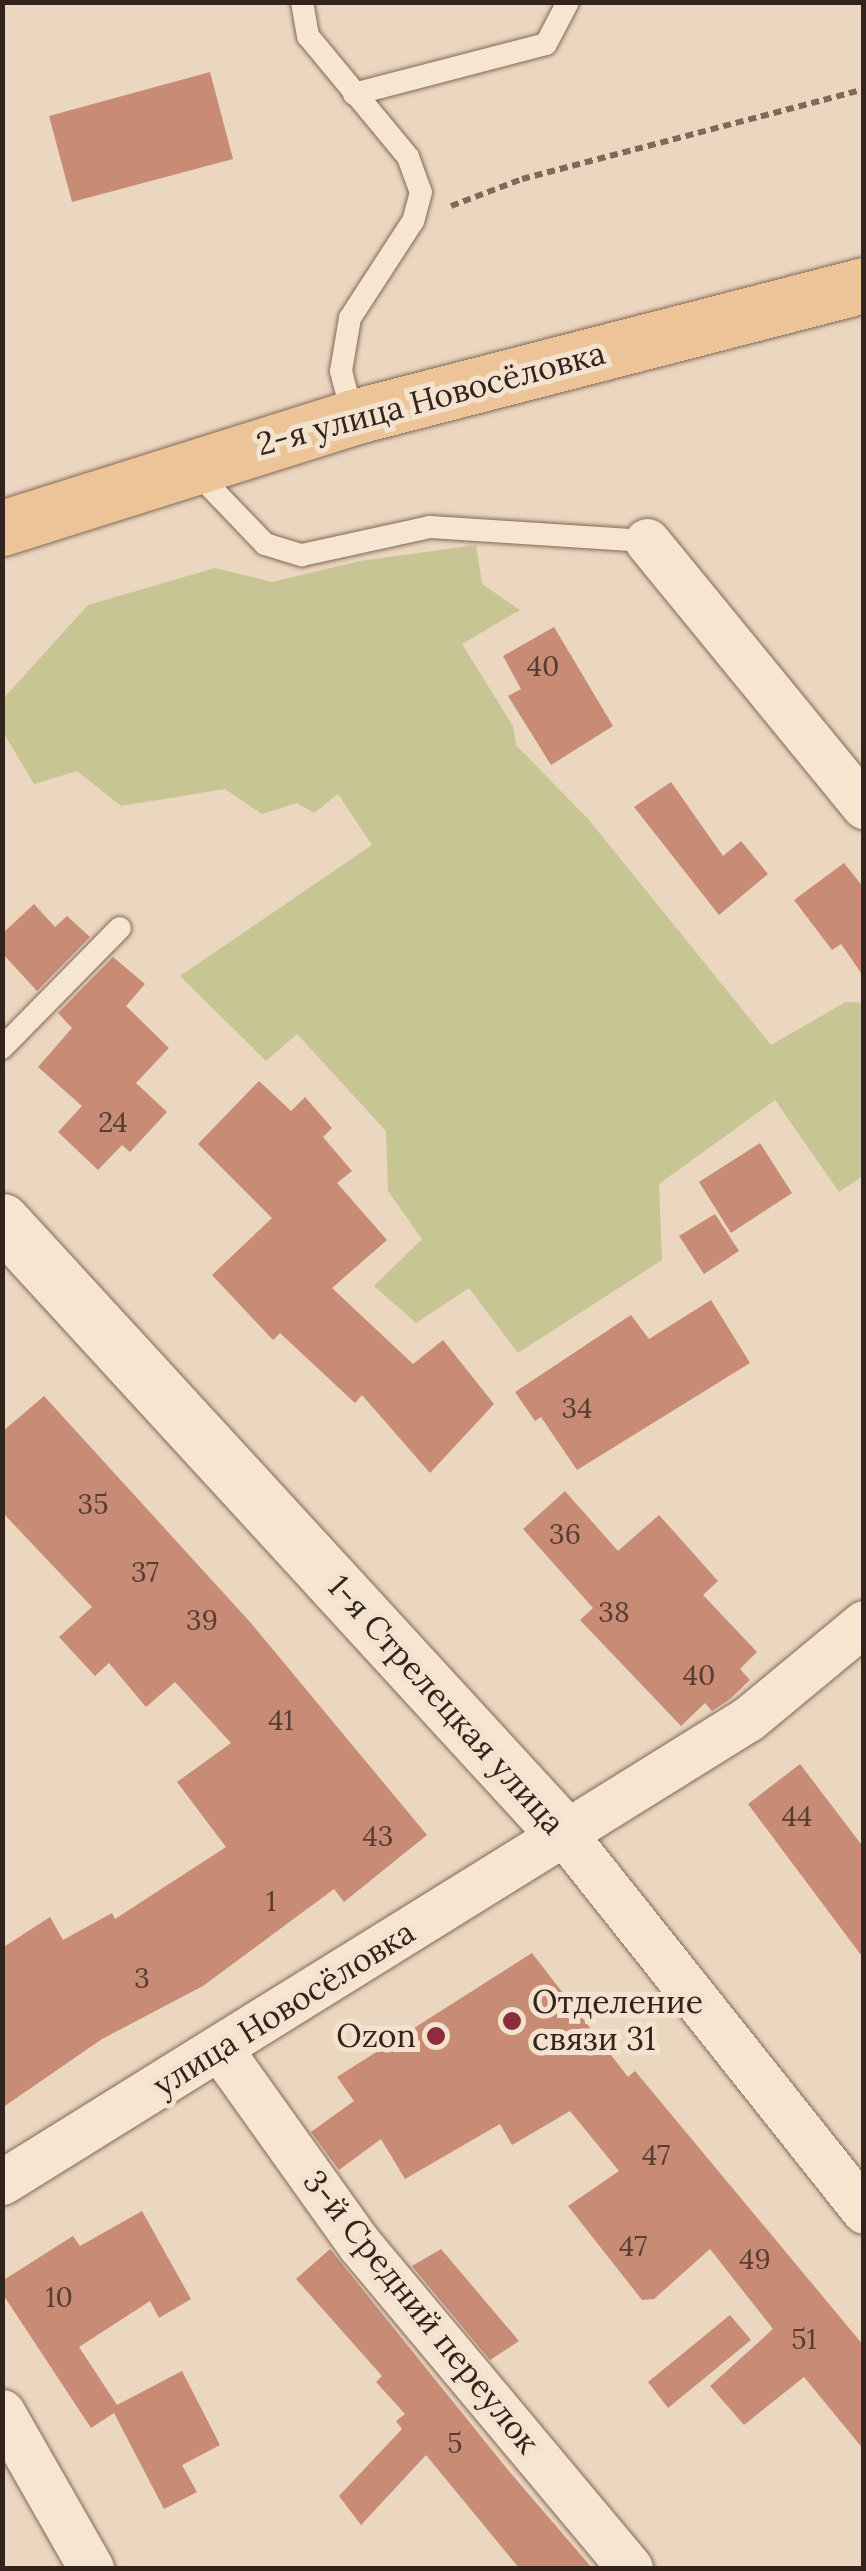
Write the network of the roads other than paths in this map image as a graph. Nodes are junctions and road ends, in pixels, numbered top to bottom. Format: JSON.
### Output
{"nodes":[{"id":1,"x":302,"y":2,"type":"edge"},
{"id":2,"x":568,"y":2,"type":"edge"},
{"id":3,"x":354,"y":94,"type":"junction"},
{"id":4,"x":864,"y":284,"type":"edge"},
{"id":5,"x":352,"y":418,"type":"junction"},
{"id":6,"x":189,"y":464,"type":"junction"},
{"id":7,"x":2,"y":528,"type":"edge"},
{"id":8,"x":647,"y":541,"type":"joint"},
{"id":9,"x":864,"y":806,"type":"edge"},
{"id":10,"x":120,"y":928,"type":"dead end"},
{"id":11,"x":2,"y":1048,"type":"edge"},
{"id":12,"x":2,"y":1221,"type":"edge"},
{"id":13,"x":864,"y":1623,"type":"edge"},
{"id":14,"x":566,"y":1836,"type":"junction"},
{"id":15,"x":220,"y":2049,"type":"junction"},
{"id":16,"x":2,"y":2182,"type":"edge"},
{"id":17,"x":864,"y":2211,"type":"edge"},
{"id":18,"x":2,"y":2412,"type":"edge"},
{"id":19,"x":92,"y":2568,"type":"edge"},
{"id":20,"x":630,"y":2568,"type":"edge"}],
"edges":[{"from":1,"to":3,"type":"lane"},
{"from":2,"to":3,"type":"lane"},
{"from":3,"to":5,"type":"lane"},
{"from":4,"to":5,"type":"main road","name":"2-я улица Новосёловка"},
{"from":5,"to":6,"type":"main road","name":"2-я улица Новосёловка"},
{"from":6,"to":7,"type":"main road","name":"2-я улица Новосёловка"},
{"from":6,"to":8,"type":"lane"},
{"from":8,"to":9,"type":"street"},
{"from":10,"to":11,"type":"lane"},
{"from":12,"to":14,"type":"street","name":"1-я Стрелецкая улица"},
{"from":13,"to":14,"type":"street","name":"улица Новосёловка"},
{"from":14,"to":15,"type":"street","name":"улица Новосёловка"},
{"from":14,"to":17,"type":"street","name":"1-я Стрелецкая улица"},
{"from":15,"to":16,"type":"street","name":"улица Новосёловка"},
{"from":15,"to":20,"type":"street","name":"3-й Средний переулок"},
{"from":18,"to":19,"type":"street"}]}
